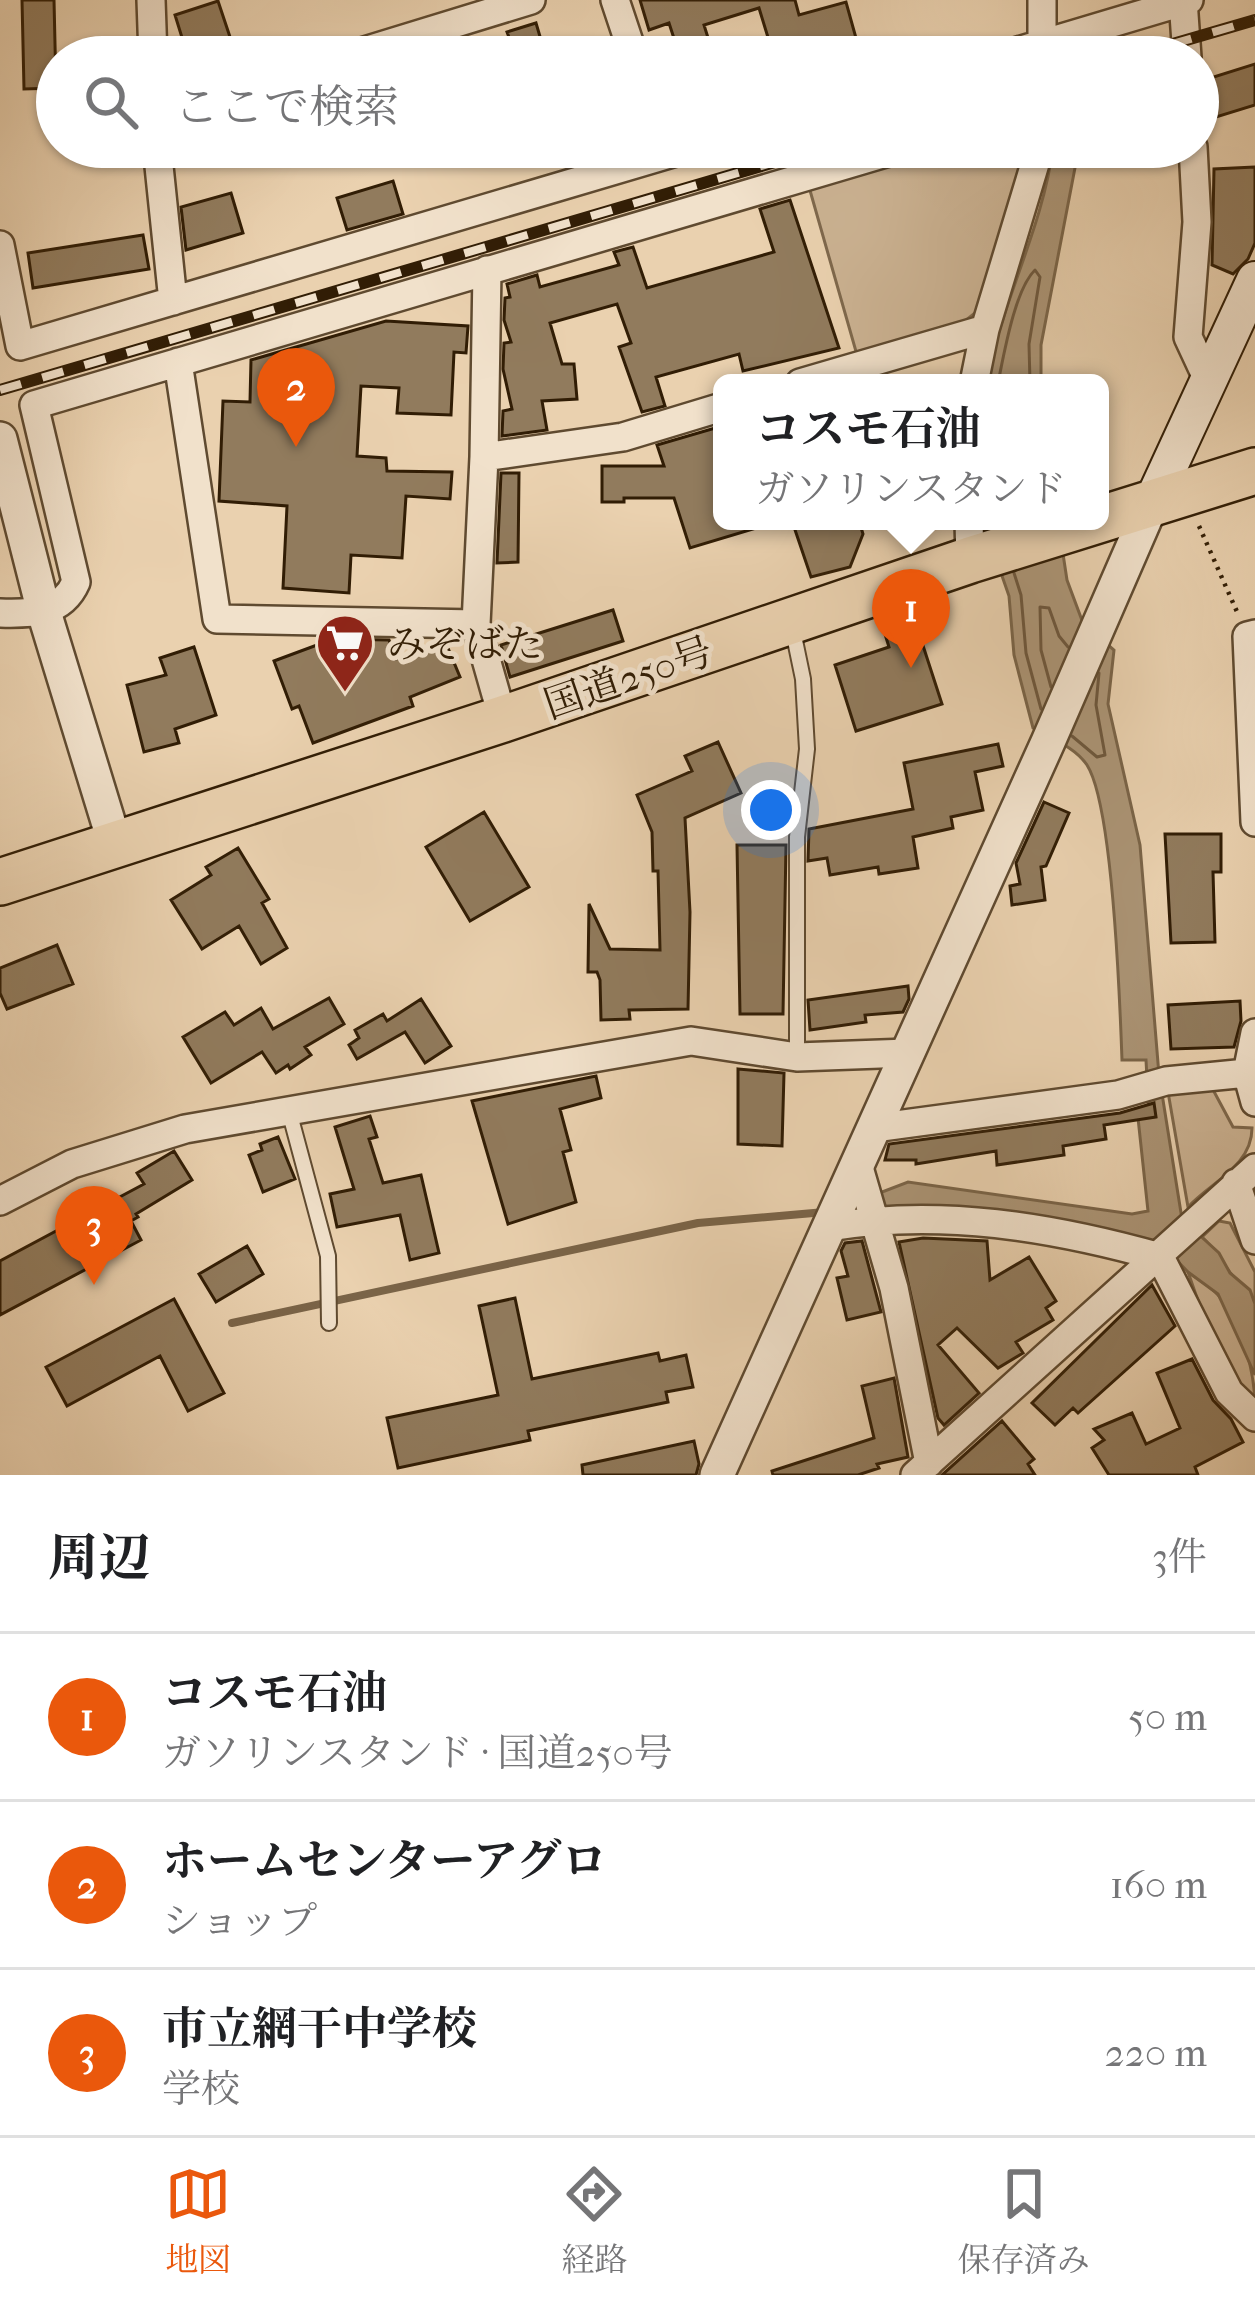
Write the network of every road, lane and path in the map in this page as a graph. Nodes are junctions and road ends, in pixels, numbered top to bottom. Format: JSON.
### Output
{"nodes":[{"id":1,"x":151,"y":0,"type":"edge"},
{"id":2,"x":531,"y":0,"type":"edge"},
{"id":3,"x":615,"y":0,"type":"edge"},
{"id":4,"x":1042,"y":0,"type":"edge"},
{"id":5,"x":1185,"y":0,"type":"edge"},
{"id":6,"x":152,"y":36,"type":"edge"},
{"id":7,"x":414,"y":36,"type":"edge"},
{"id":8,"x":627,"y":36,"type":"edge"},
{"id":9,"x":1042,"y":36,"type":"edge"},
{"id":10,"x":1075,"y":36,"type":"edge"},
{"id":11,"x":1186,"y":36,"type":"edge"},
{"id":12,"x":159,"y":168,"type":"edge"},
{"id":13,"x":614,"y":168,"type":"edge"},
{"id":14,"x":834,"y":168,"type":"edge"},
{"id":15,"x":1034,"y":168,"type":"edge"},
{"id":16,"x":1193,"y":168,"type":"edge"},
{"id":17,"x":0,"y":245,"type":"edge"},
{"id":18,"x":487,"y":270,"type":"junction"},
{"id":19,"x":1255,"y":280,"type":"edge"},
{"id":20,"x":173,"y":301,"type":"junction"},
{"id":21,"x":985,"y":329,"type":"junction"},
{"id":22,"x":178,"y":362,"type":"junction"},
{"id":23,"x":831,"y":374,"type":"edge"},
{"id":24,"x":976,"y":374,"type":"edge"},
{"id":25,"x":1208,"y":380,"type":"junction"},
{"id":26,"x":713,"y":410,"type":"edge"},
{"id":27,"x":0,"y":440,"type":"edge"},
{"id":28,"x":484,"y":457,"type":"junction"},
{"id":29,"x":1255,"y":471,"type":"edge"},
{"id":30,"x":1169,"y":498,"type":"junction"},
{"id":31,"x":1109,"y":518,"type":"edge"},
{"id":32,"x":1062,"y":530,"type":"edge"},
{"id":33,"x":969,"y":540,"type":"edge"},
{"id":34,"x":1,"y":608,"type":"edge"},
{"id":35,"x":44,"y":612,"type":"junction"},
{"id":36,"x":791,"y":621,"type":"junction"},
{"id":37,"x":476,"y":624,"type":"junction"},
{"id":38,"x":1251,"y":635,"type":"edge"},
{"id":39,"x":503,"y":719,"type":"junction"},
{"id":40,"x":1255,"y":822,"type":"edge"},
{"id":41,"x":115,"y":844,"type":"junction"},
{"id":42,"x":0,"y":882,"type":"edge"},
{"id":43,"x":1255,"y":1033,"type":"edge"},
{"id":44,"x":908,"y":1053,"type":"junction"},
{"id":45,"x":797,"y":1057,"type":"junction"},
{"id":46,"x":1247,"y":1073,"type":"junction"},
{"id":47,"x":1255,"y":1102,"type":"edge"},
{"id":48,"x":289,"y":1111,"type":"junction"},
{"id":49,"x":874,"y":1128,"type":"junction"},
{"id":50,"x":1245,"y":1176,"type":"edge"},
{"id":51,"x":862,"y":1191,"type":"junction"},
{"id":52,"x":0,"y":1201,"type":"edge"},
{"id":53,"x":1255,"y":1240,"type":"edge"},
{"id":54,"x":1160,"y":1257,"type":"junction"},
{"id":55,"x":329,"y":1317,"type":"dead end"},
{"id":56,"x":1255,"y":1417,"type":"edge"},
{"id":57,"x":922,"y":1469,"type":"edge"},
{"id":58,"x":717,"y":1475,"type":"edge"}],
"edges":[{"from":1,"to":6,"type":"street"},
{"from":2,"to":7,"type":"street"},
{"from":3,"to":8,"type":"street"},
{"from":4,"to":9,"type":"street"},
{"from":5,"to":10,"type":"street"},
{"from":5,"to":11,"type":"street"},
{"from":12,"to":20,"type":"street"},
{"from":13,"to":20,"type":"street"},
{"from":14,"to":18,"type":"street"},
{"from":15,"to":21,"type":"street"},
{"from":16,"to":25,"type":"street"},
{"from":17,"to":20,"type":"street"},
{"from":18,"to":22,"type":"street"},
{"from":18,"to":28,"type":"street"},
{"from":19,"to":25,"type":"main road"},
{"from":21,"to":23,"type":"street"},
{"from":21,"to":24,"type":"street"},
{"from":22,"to":35,"type":"street"},
{"from":22,"to":37,"type":"street"},
{"from":25,"to":30,"type":"main road"},
{"from":26,"to":28,"type":"street"},
{"from":27,"to":35,"type":"street"},
{"from":28,"to":37,"type":"street"},
{"from":29,"to":30,"type":"highway","name":"国道250号"},
{"from":30,"to":31,"type":"highway","name":"国道250号"},
{"from":30,"to":38,"type":"path"},
{"from":30,"to":44,"type":"street"},
{"from":32,"to":33,"type":"highway","name":"国道250号"},
{"from":33,"to":36,"type":"highway","name":"国道250号"},
{"from":34,"to":35,"type":"street"},
{"from":35,"to":41,"type":"street"},
{"from":36,"to":39,"type":"highway","name":"国道250号"},
{"from":36,"to":45,"type":"lane"},
{"from":37,"to":39,"type":"street"},
{"from":38,"to":40,"type":"street"},
{"from":39,"to":41,"type":"highway","name":"国道250号"},
{"from":41,"to":42,"type":"highway","name":"国道250号"},
{"from":43,"to":46,"type":"street"},
{"from":44,"to":45,"type":"street"},
{"from":44,"to":49,"type":"street"},
{"from":45,"to":48,"type":"street"},
{"from":46,"to":47,"type":"street"},
{"from":46,"to":49,"type":"street"},
{"from":48,"to":52,"type":"street"},
{"from":48,"to":55,"type":"lane"},
{"from":49,"to":51,"type":"street"},
{"from":50,"to":53,"type":"street"},
{"from":50,"to":54,"type":"street"},
{"from":51,"to":54,"type":"street"},
{"from":51,"to":57,"type":"street"},
{"from":51,"to":58,"type":"street"},
{"from":54,"to":56,"type":"street"},
{"from":54,"to":57,"type":"street"}]}
